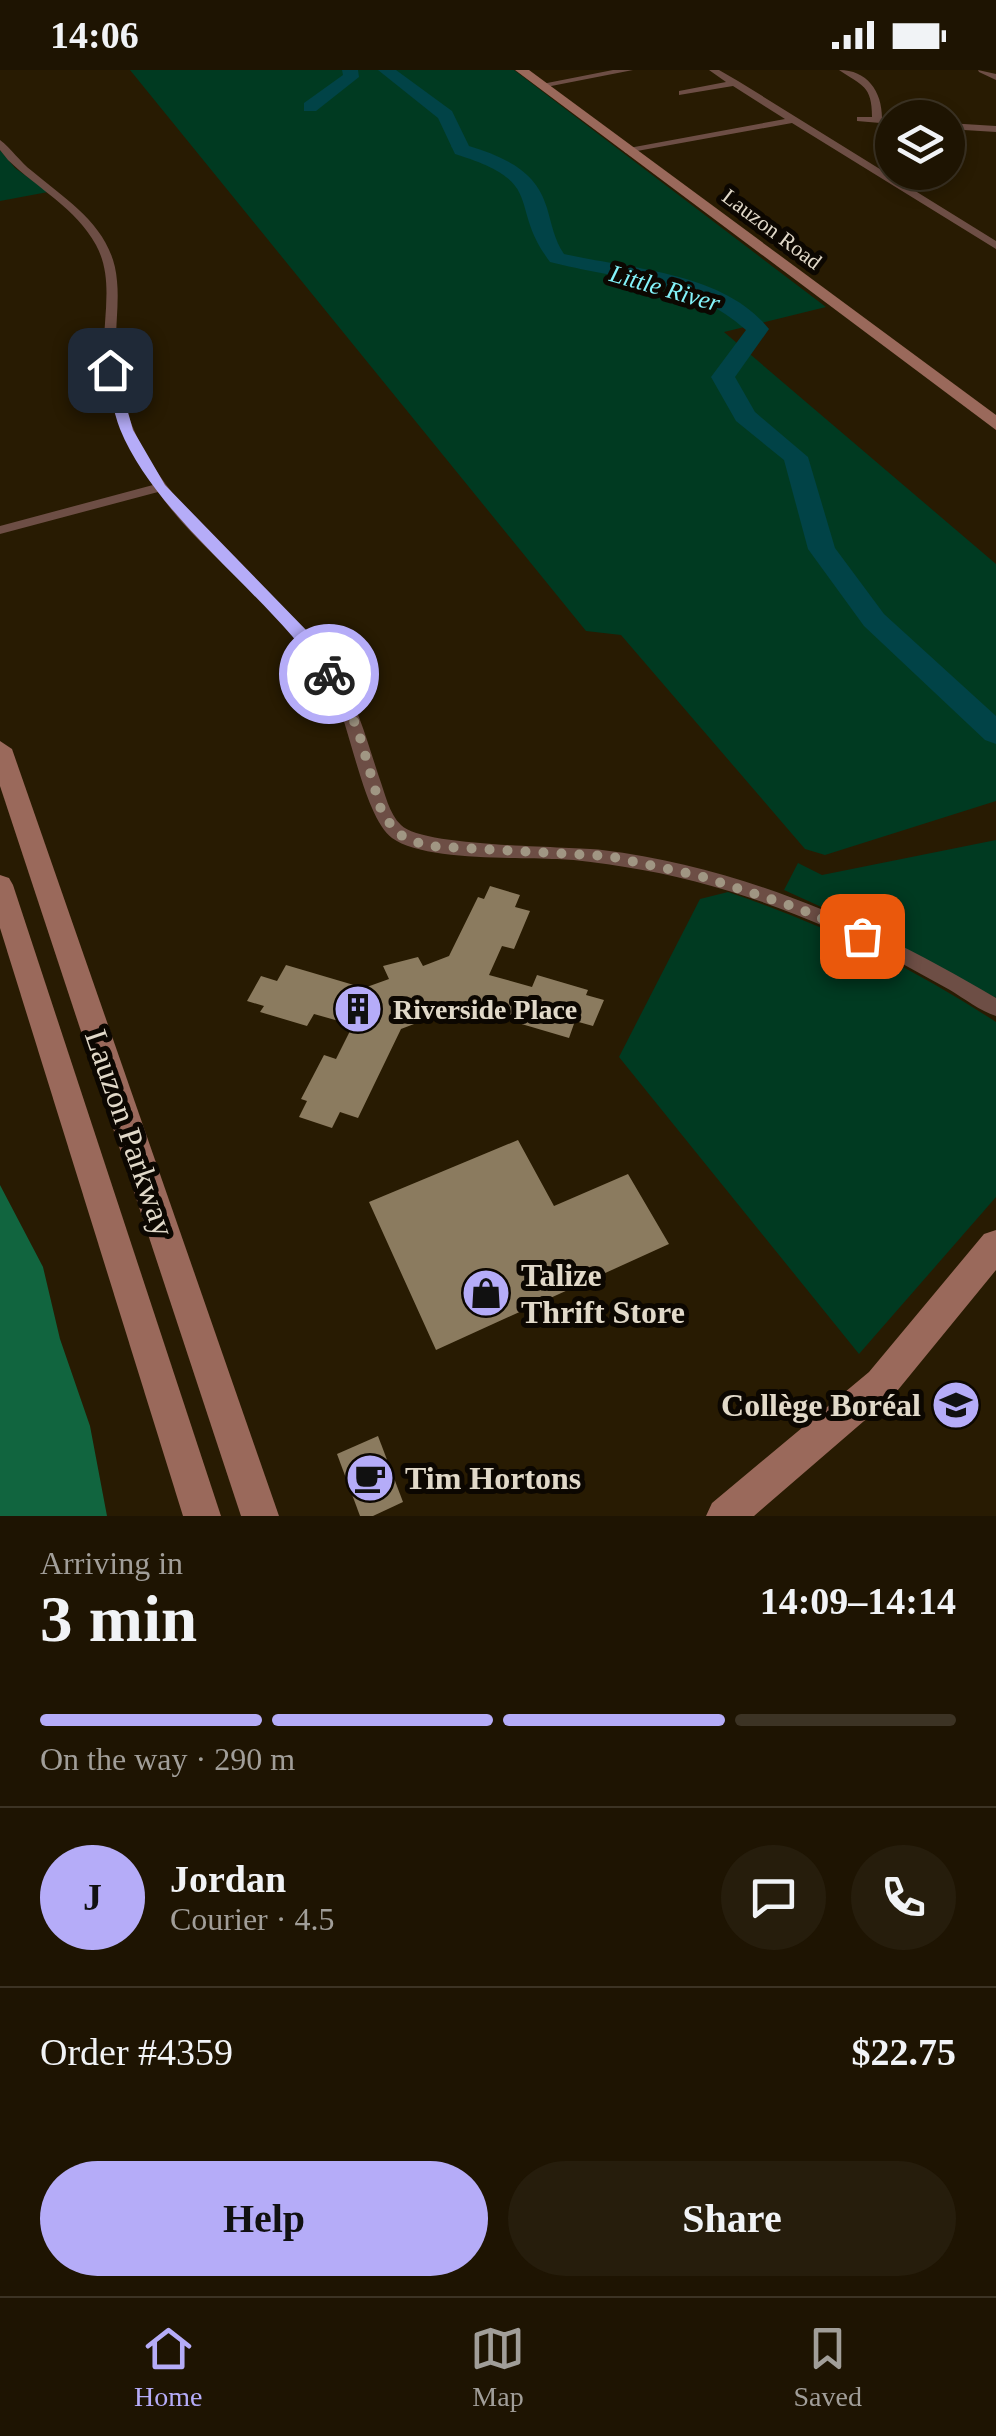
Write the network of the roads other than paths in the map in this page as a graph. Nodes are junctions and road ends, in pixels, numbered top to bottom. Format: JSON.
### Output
{"nodes":[{"id":1,"x":521,"y":70,"type":"edge"},
{"id":2,"x":629,"y":70,"type":"edge"},
{"id":3,"x":713,"y":70,"type":"edge"},
{"id":4,"x":842,"y":70,"type":"edge"},
{"id":5,"x":982,"y":70,"type":"edge"},
{"id":6,"x":996,"y":77,"type":"edge"},
{"id":7,"x":735,"y":84,"type":"junction"},
{"id":8,"x":541,"y":85,"type":"junction"},
{"id":9,"x":682,"y":92,"type":"dead end"},
{"id":10,"x":878,"y":100,"type":"edge"},
{"id":11,"x":860,"y":119,"type":"dead end"},
{"id":12,"x":793,"y":120,"type":"junction"},
{"id":13,"x":875,"y":120,"type":"edge"},
{"id":14,"x":965,"y":127,"type":"edge"},
{"id":15,"x":994,"y":129,"type":"edge"},
{"id":16,"x":0,"y":143,"type":"edge"},
{"id":17,"x":996,"y":145,"type":"edge"},
{"id":18,"x":629,"y":151,"type":"junction"},
{"id":19,"x":996,"y":246,"type":"edge"},
{"id":20,"x":996,"y":424,"type":"edge"},
{"id":21,"x":160,"y":487,"type":"junction"},
{"id":22,"x":0,"y":530,"type":"edge"},
{"id":23,"x":0,"y":749,"type":"edge"},
{"id":24,"x":0,"y":886,"type":"edge"},
{"id":25,"x":996,"y":1008,"type":"edge"},
{"id":26,"x":996,"y":1244,"type":"edge"},
{"id":27,"x":202,"y":1516,"type":"edge"},
{"id":28,"x":260,"y":1516,"type":"edge"},
{"id":29,"x":725,"y":1516,"type":"edge"}],
"edges":[{"from":1,"to":8,"type":"street","name":"Lauzon Road"},
{"from":2,"to":8,"type":"street"},
{"from":3,"to":7,"type":"street"},
{"from":4,"to":10,"type":"street"},
{"from":5,"to":6,"type":"street"},
{"from":7,"to":9,"type":"street"},
{"from":7,"to":12,"type":"street"},
{"from":8,"to":18,"type":"street","name":"Lauzon Road"},
{"from":11,"to":13,"type":"street"},
{"from":12,"to":18,"type":"street"},
{"from":12,"to":19,"type":"street"},
{"from":14,"to":15,"type":"street"},
{"from":15,"to":17,"type":"street"},
{"from":16,"to":21,"type":"street"},
{"from":18,"to":20,"type":"street","name":"Lauzon Road"},
{"from":21,"to":22,"type":"street"},
{"from":21,"to":25,"type":"street"},
{"from":23,"to":28,"type":"street","name":"Lauzon Parkway"},
{"from":24,"to":27,"type":"street","name":"Lauzon Parkway"},
{"from":26,"to":29,"type":"street"}]}
